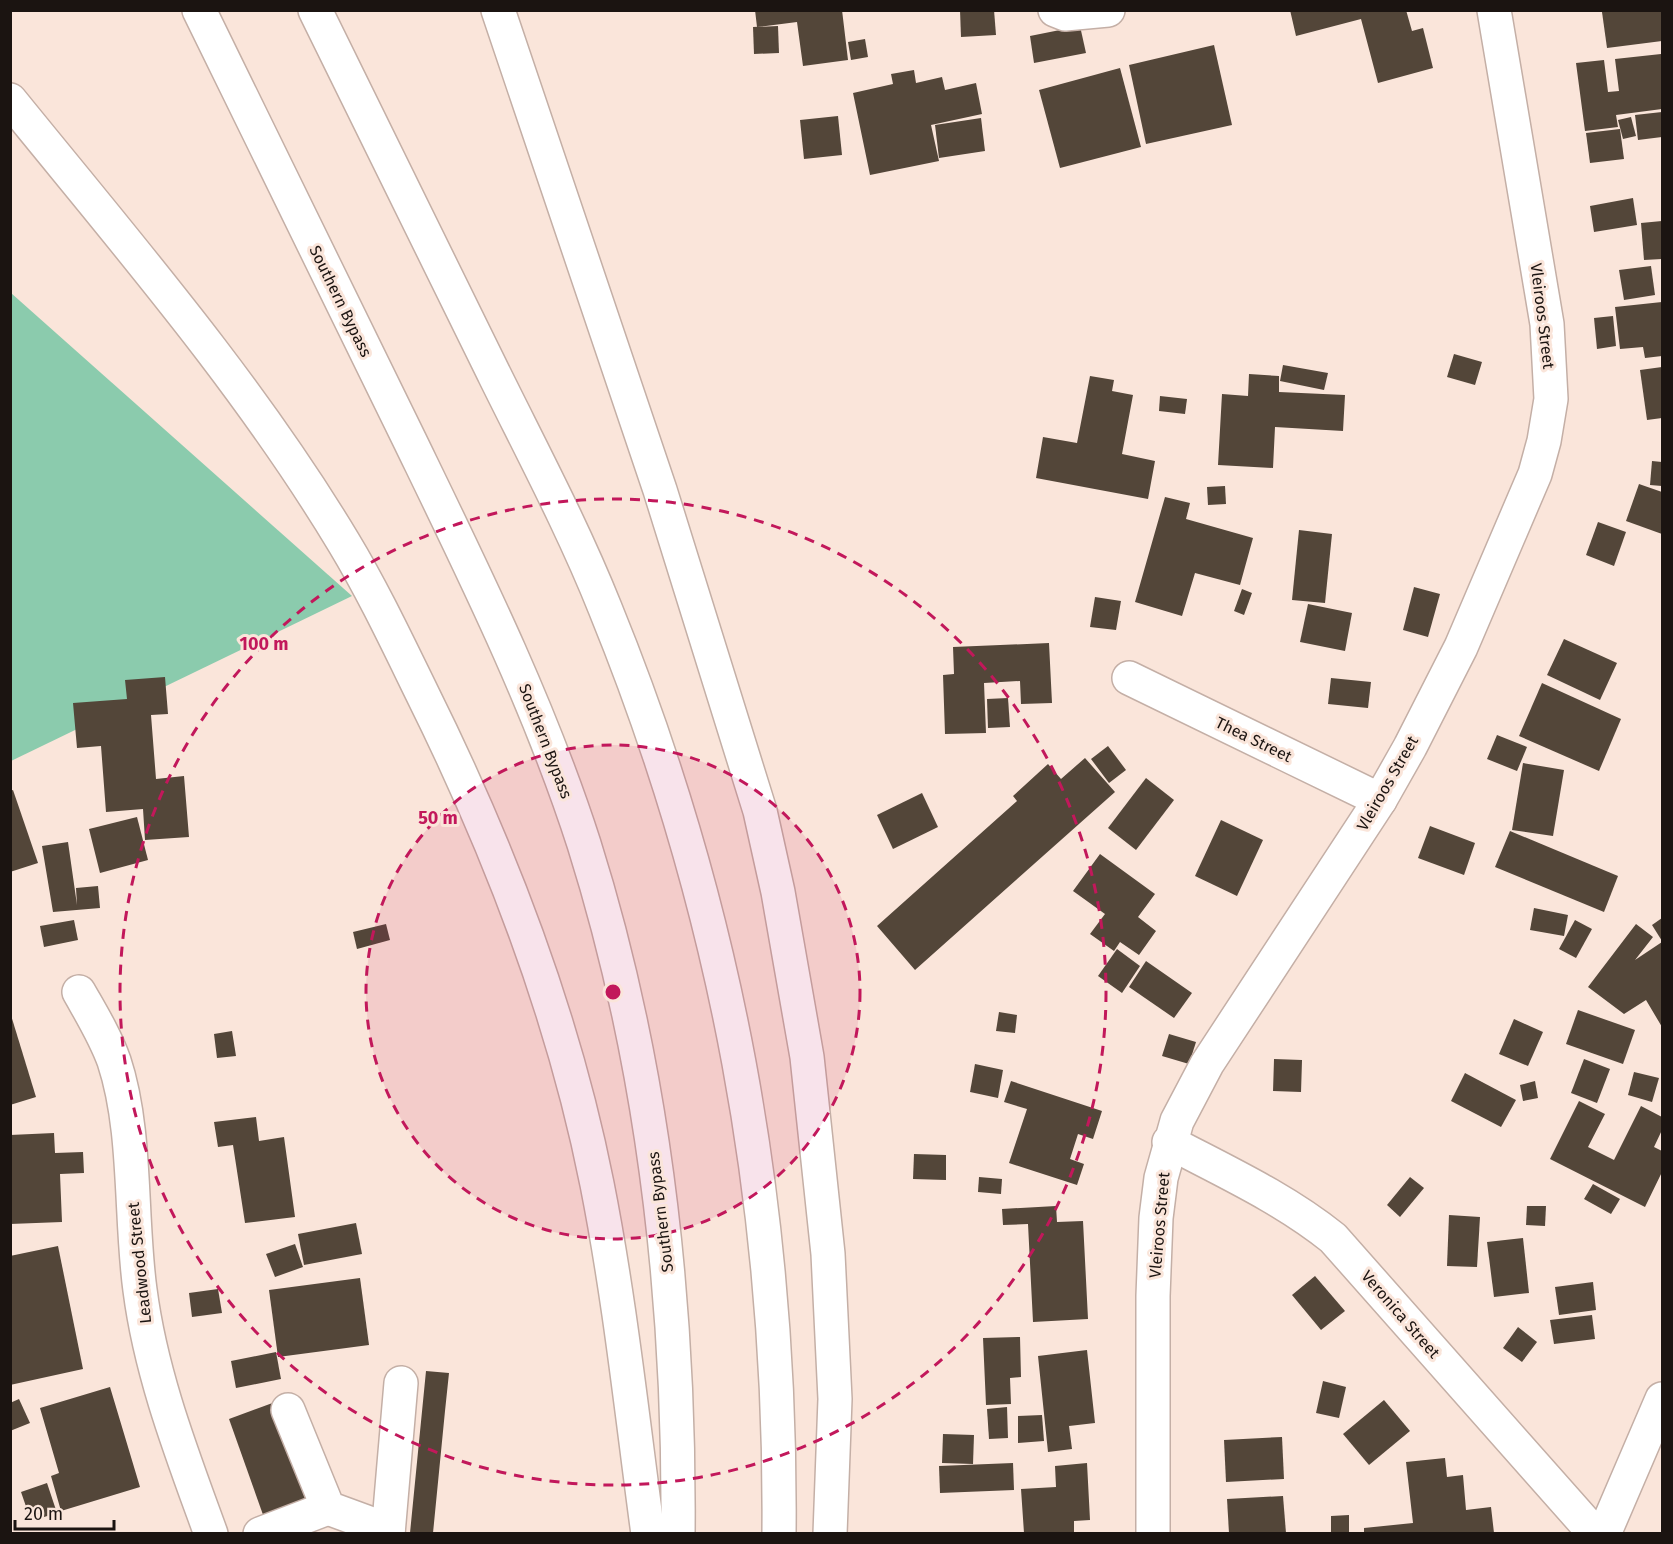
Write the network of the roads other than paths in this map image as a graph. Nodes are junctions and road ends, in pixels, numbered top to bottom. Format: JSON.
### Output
{"nodes":[{"id":1,"x":199,"y":10,"type":"edge"},
{"id":2,"x":315,"y":10,"type":"edge"},
{"id":3,"x":498,"y":10,"type":"edge"},
{"id":4,"x":1055,"y":10,"type":"edge"},
{"id":5,"x":1108,"y":10,"type":"edge"},
{"id":6,"x":1494,"y":10,"type":"edge"},
{"id":7,"x":10,"y":100,"type":"edge"},
{"id":8,"x":1129,"y":678,"type":"dead end"},
{"id":9,"x":1380,"y":800,"type":"junction"},
{"id":10,"x":79,"y":992,"type":"dead end"},
{"id":11,"x":1169,"y":1142,"type":"junction"},
{"id":12,"x":401,"y":1383,"type":"dead end"},
{"id":13,"x":1662,"y":1399,"type":"edge"},
{"id":14,"x":288,"y":1410,"type":"dead end"},
{"id":15,"x":328,"y":1508,"type":"junction"},
{"id":16,"x":388,"y":1532,"type":"edge"},
{"id":17,"x":211,"y":1533,"type":"edge"},
{"id":18,"x":260,"y":1533,"type":"edge"},
{"id":19,"x":648,"y":1533,"type":"edge"},
{"id":20,"x":678,"y":1533,"type":"edge"},
{"id":21,"x":779,"y":1533,"type":"edge"},
{"id":22,"x":830,"y":1533,"type":"edge"},
{"id":23,"x":1153,"y":1533,"type":"edge"},
{"id":24,"x":1595,"y":1533,"type":"edge"},
{"id":25,"x":1604,"y":1533,"type":"edge"}],
"edges":[{"from":1,"to":20,"type":"main road","name":"Southern Bypass"},
{"from":2,"to":21,"type":"main road"},
{"from":3,"to":22,"type":"main road"},
{"from":4,"to":5,"type":"main road"},
{"from":6,"to":9,"type":"main road","name":"Vleiroos Street"},
{"from":7,"to":19,"type":"main road"},
{"from":8,"to":9,"type":"main road","name":"Thea Street"},
{"from":9,"to":11,"type":"main road","name":"Vleiroos Street"},
{"from":10,"to":17,"type":"main road","name":"Leadwood Street"},
{"from":11,"to":23,"type":"main road","name":"Vleiroos Street"},
{"from":11,"to":24,"type":"main road","name":"Veronica Street"},
{"from":12,"to":16,"type":"main road"},
{"from":13,"to":25,"type":"main road"},
{"from":14,"to":15,"type":"main road"},
{"from":15,"to":16,"type":"main road"},
{"from":15,"to":18,"type":"main road"}]}
